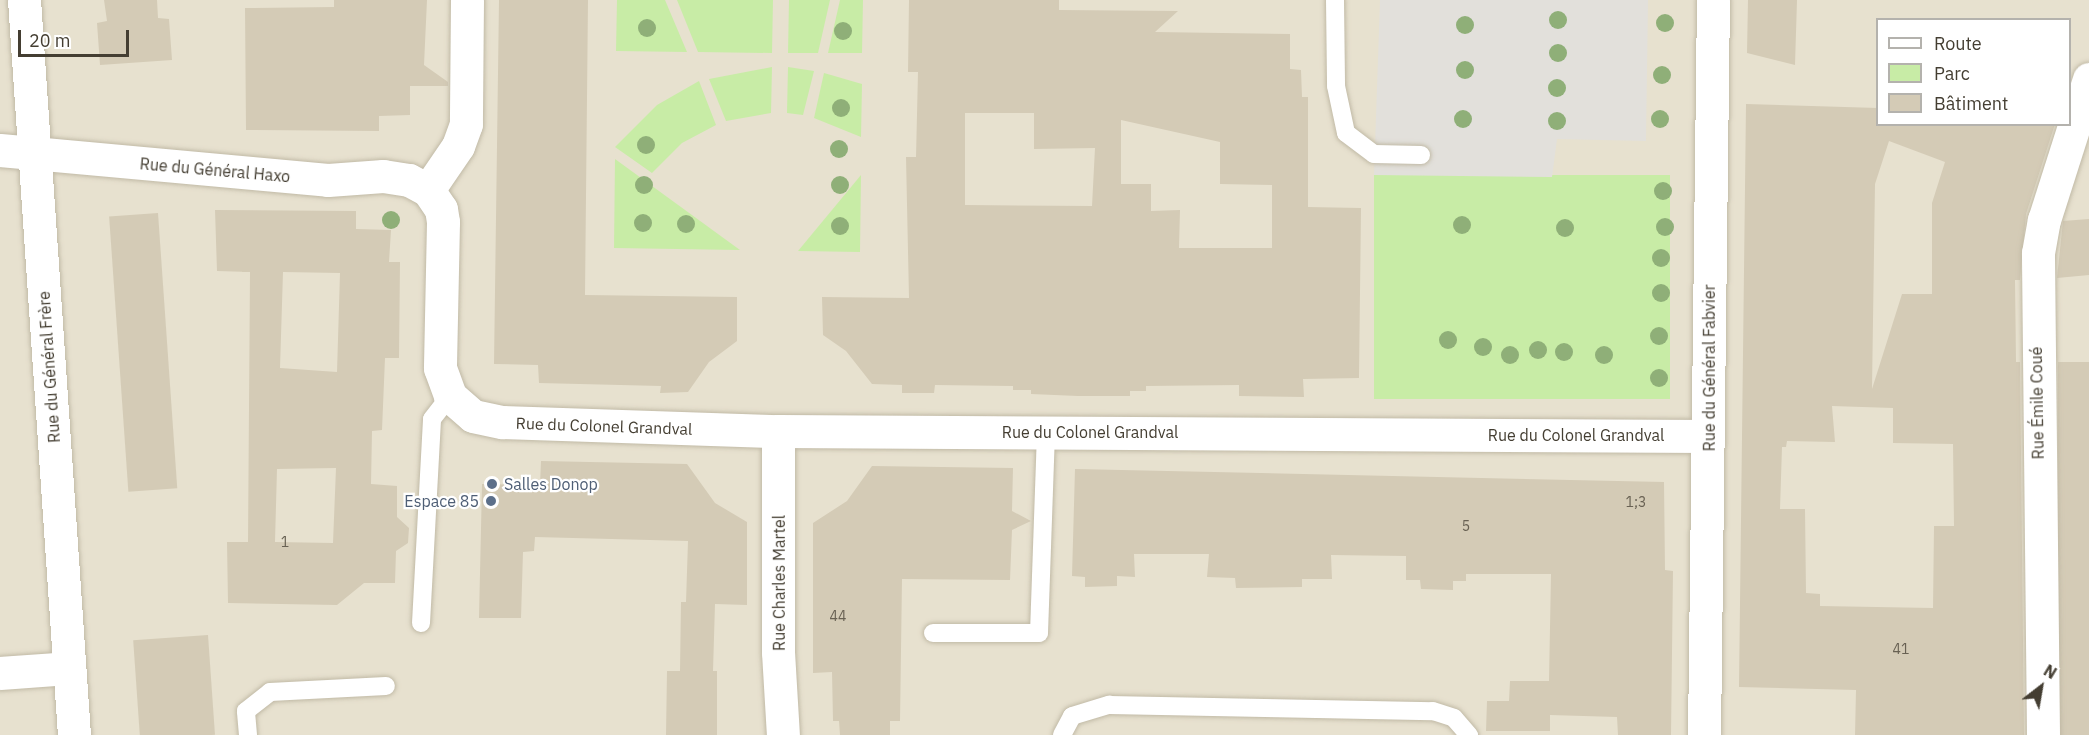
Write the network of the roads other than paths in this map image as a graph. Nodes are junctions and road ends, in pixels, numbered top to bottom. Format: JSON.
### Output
{"nodes":[{"id":1,"x":24,"y":0,"type":"edge"},
{"id":2,"x":467,"y":0,"type":"edge"},
{"id":3,"x":1713,"y":0,"type":"edge"},
{"id":4,"x":1334,"y":1,"type":"edge"},
{"id":5,"x":2089,"y":80,"type":"edge"},
{"id":6,"x":0,"y":150,"type":"edge"},
{"id":7,"x":35,"y":154,"type":"junction"},
{"id":8,"x":1421,"y":155,"type":"dead end"},
{"id":9,"x":428,"y":190,"type":"junction"},
{"id":10,"x":461,"y":406,"type":"junction"},
{"id":11,"x":778,"y":431,"type":"junction"},
{"id":12,"x":1046,"y":432,"type":"junction"},
{"id":13,"x":1708,"y":436,"type":"junction"},
{"id":14,"x":421,"y":623,"type":"dead end"},
{"id":15,"x":933,"y":633,"type":"dead end"},
{"id":16,"x":69,"y":668,"type":"junction"},
{"id":17,"x":0,"y":673,"type":"edge"},
{"id":18,"x":386,"y":686,"type":"dead end"},
{"id":19,"x":74,"y":735,"type":"edge"},
{"id":20,"x":248,"y":735,"type":"edge"},
{"id":21,"x":783,"y":735,"type":"edge"},
{"id":22,"x":1062,"y":735,"type":"edge"},
{"id":23,"x":1469,"y":735,"type":"edge"},
{"id":24,"x":1704,"y":735,"type":"edge"},
{"id":25,"x":2043,"y":735,"type":"edge"}],
"edges":[{"from":1,"to":7,"type":"street","name":"Rue du Général Frère"},
{"from":2,"to":9,"type":"street"},
{"from":3,"to":13,"type":"street","name":"Rue du Général Fabvier"},
{"from":4,"to":8,"type":"lane"},
{"from":5,"to":25,"type":"street","name":"Rue Émile Coué"},
{"from":6,"to":7,"type":"street","name":"Rue du Général Haxo"},
{"from":7,"to":9,"type":"street","name":"Rue du Général Haxo"},
{"from":7,"to":16,"type":"street","name":"Rue du Général Frère"},
{"from":9,"to":10,"type":"street"},
{"from":10,"to":11,"type":"street","name":"Rue du Colonel Grandval"},
{"from":10,"to":14,"type":"lane"},
{"from":11,"to":12,"type":"street","name":"Rue du Colonel Grandval"},
{"from":11,"to":21,"type":"street","name":"Rue Charles Martel"},
{"from":12,"to":13,"type":"street","name":"Rue du Colonel Grandval"},
{"from":12,"to":15,"type":"lane"},
{"from":13,"to":24,"type":"street","name":"Rue du Général Fabvier"},
{"from":16,"to":17,"type":"street"},
{"from":16,"to":19,"type":"street","name":"Rue du Général Frère"},
{"from":18,"to":20,"type":"lane"},
{"from":22,"to":23,"type":"lane"}]}
